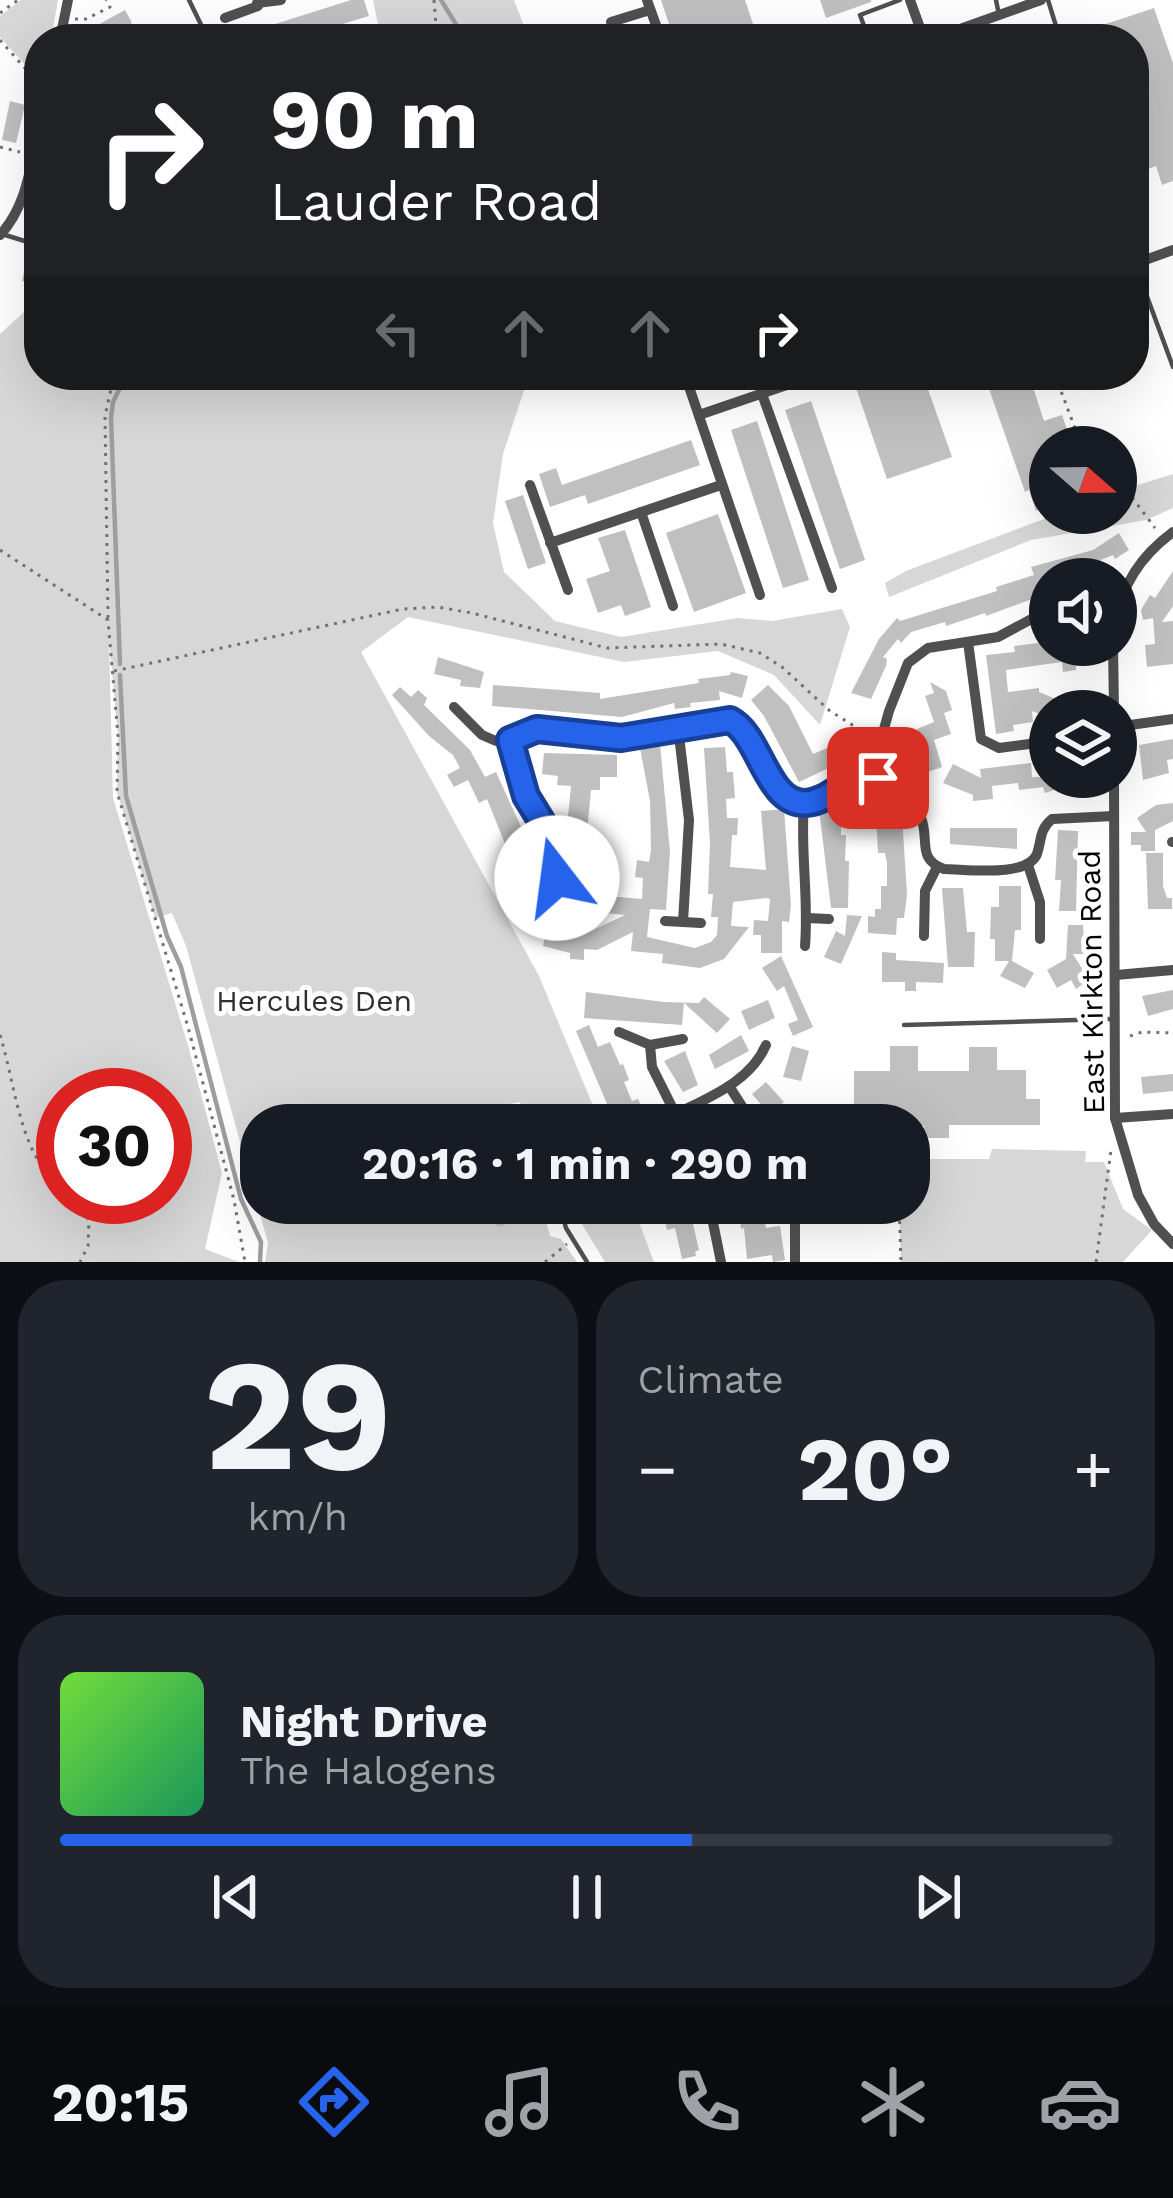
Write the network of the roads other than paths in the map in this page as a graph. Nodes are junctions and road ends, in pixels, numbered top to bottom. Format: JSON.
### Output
{"nodes":[{"id":1,"x":281,"y":0,"type":"edge"},
{"id":2,"x":900,"y":0,"type":"edge"},
{"id":3,"x":995,"y":0,"type":"edge"},
{"id":4,"x":1045,"y":0,"type":"edge"},
{"id":5,"x":257,"y":3,"type":"edge"},
{"id":6,"x":649,"y":5,"type":"edge"},
{"id":7,"x":999,"y":15,"type":"junction"},
{"id":8,"x":225,"y":18,"type":"dead end"},
{"id":9,"x":983,"y":21,"type":"junction"},
{"id":10,"x":611,"y":22,"type":"dead end"},
{"id":11,"x":863,"y":24,"type":"edge"},
{"id":12,"x":974,"y":24,"type":"edge"},
{"id":13,"x":984,"y":24,"type":"edge"},
{"id":14,"x":24,"y":186,"type":"edge"},
{"id":15,"x":1,"y":234,"type":"edge"},
{"id":16,"x":1149,"y":302,"type":"edge"},
{"id":17,"x":1173,"y":368,"type":"edge"},
{"id":18,"x":690,"y":390,"type":"edge"},
{"id":19,"x":774,"y":390,"type":"edge"},
{"id":20,"x":763,"y":394,"type":"junction"},
{"id":21,"x":699,"y":415,"type":"junction"},
{"id":22,"x":530,"y":485,"type":"dead end"},
{"id":23,"x":721,"y":485,"type":"junction"},
{"id":24,"x":640,"y":512,"type":"junction"},
{"id":25,"x":1168,"y":536,"type":"edge"},
{"id":26,"x":550,"y":543,"type":"junction"},
{"id":27,"x":1137,"y":569,"type":"edge"},
{"id":28,"x":832,"y":588,"type":"dead end"},
{"id":29,"x":568,"y":590,"type":"dead end"},
{"id":30,"x":760,"y":595,"type":"dead end"},
{"id":31,"x":673,"y":606,"type":"dead end"},
{"id":32,"x":1029,"y":620,"type":"edge"},
{"id":33,"x":968,"y":642,"type":"junction"},
{"id":34,"x":454,"y":707,"type":"dead end"},
{"id":35,"x":1173,"y":719,"type":"edge"},
{"id":36,"x":1137,"y":724,"type":"edge"},
{"id":37,"x":677,"y":727,"type":"junction"},
{"id":38,"x":510,"y":740,"type":"junction"},
{"id":39,"x":1029,"y":744,"type":"edge"},
{"id":40,"x":871,"y":776,"type":"junction"},
{"id":41,"x":1114,"y":798,"type":"edge"},
{"id":42,"x":804,"y":803,"type":"junction"},
{"id":43,"x":1114,"y":816,"type":"junction"},
{"id":44,"x":1028,"y":865,"type":"junction"},
{"id":45,"x":937,"y":867,"type":"junction"},
{"id":46,"x":568,"y":902,"type":"junction"},
{"id":47,"x":587,"y":904,"type":"dead end"},
{"id":48,"x":553,"y":909,"type":"dead end"},
{"id":49,"x":807,"y":918,"type":"junction"},
{"id":50,"x":829,"y":919,"type":"dead end"},
{"id":51,"x":665,"y":921,"type":"dead end"},
{"id":52,"x":683,"y":922,"type":"junction"},
{"id":53,"x":701,"y":923,"type":"dead end"},
{"id":54,"x":925,"y":936,"type":"dead end"},
{"id":55,"x":1040,"y":939,"type":"dead end"},
{"id":56,"x":805,"y":946,"type":"dead end"},
{"id":57,"x":1173,"y":970,"type":"edge"},
{"id":58,"x":1116,"y":975,"type":"junction"},
{"id":59,"x":1116,"y":1018,"type":"junction"},
{"id":60,"x":904,"y":1025,"type":"dead end"},
{"id":61,"x":620,"y":1033,"type":"dead end"},
{"id":62,"x":683,"y":1039,"type":"dead end"},
{"id":63,"x":650,"y":1046,"type":"junction"},
{"id":64,"x":766,"y":1046,"type":"dead end"},
{"id":65,"x":729,"y":1086,"type":"junction"},
{"id":66,"x":671,"y":1104,"type":"edge"},
{"id":67,"x":702,"y":1104,"type":"edge"},
{"id":68,"x":741,"y":1104,"type":"edge"},
{"id":69,"x":1173,"y":1114,"type":"edge"},
{"id":70,"x":1115,"y":1118,"type":"junction"},
{"id":71,"x":566,"y":1224,"type":"edge"},
{"id":72,"x":713,"y":1224,"type":"edge"},
{"id":73,"x":795,"y":1224,"type":"dead end"},
{"id":74,"x":1173,"y":1244,"type":"edge"},
{"id":75,"x":587,"y":1262,"type":"edge"},
{"id":76,"x":721,"y":1262,"type":"edge"},
{"id":77,"x":794,"y":1262,"type":"edge"}],
"edges":[{"from":1,"to":5,"type":"street"},
{"from":2,"to":11,"type":"lane"},
{"from":3,"to":7,"type":"lane"},
{"from":4,"to":7,"type":"street"},
{"from":5,"to":8,"type":"street"},
{"from":6,"to":10,"type":"street"},
{"from":7,"to":9,"type":"street"},
{"from":9,"to":12,"type":"street"},
{"from":9,"to":13,"type":"lane"},
{"from":14,"to":15,"type":"street"},
{"from":16,"to":17,"type":"lane"},
{"from":18,"to":21,"type":"street"},
{"from":19,"to":20,"type":"street"},
{"from":20,"to":21,"type":"street"},
{"from":20,"to":28,"type":"street"},
{"from":21,"to":23,"type":"street"},
{"from":22,"to":26,"type":"street"},
{"from":23,"to":24,"type":"street"},
{"from":23,"to":30,"type":"street"},
{"from":24,"to":26,"type":"street"},
{"from":24,"to":31,"type":"street"},
{"from":25,"to":27,"type":"street"},
{"from":26,"to":29,"type":"street"},
{"from":32,"to":33,"type":"street"},
{"from":33,"to":39,"type":"street"},
{"from":33,"to":40,"type":"street"},
{"from":34,"to":38,"type":"street"},
{"from":35,"to":36,"type":"street"},
{"from":37,"to":38,"type":"street"},
{"from":37,"to":42,"type":"street"},
{"from":37,"to":52,"type":"street"},
{"from":38,"to":46,"type":"street"},
{"from":40,"to":42,"type":"street"},
{"from":40,"to":45,"type":"street"},
{"from":41,"to":43,"type":"street","name":"East Kirkton Road"},
{"from":42,"to":49,"type":"street"},
{"from":43,"to":44,"type":"street"},
{"from":43,"to":58,"type":"street","name":"East Kirkton Road"},
{"from":44,"to":45,"type":"street"},
{"from":44,"to":55,"type":"street"},
{"from":45,"to":54,"type":"street"},
{"from":46,"to":47,"type":"street"},
{"from":46,"to":48,"type":"street"},
{"from":49,"to":50,"type":"street"},
{"from":49,"to":56,"type":"street"},
{"from":51,"to":52,"type":"street"},
{"from":52,"to":53,"type":"street"},
{"from":57,"to":58,"type":"street"},
{"from":58,"to":59,"type":"street","name":"East Kirkton Road"},
{"from":59,"to":60,"type":"lane"},
{"from":59,"to":70,"type":"street","name":"East Kirkton Road"},
{"from":61,"to":63,"type":"street"},
{"from":62,"to":63,"type":"street"},
{"from":63,"to":66,"type":"street"},
{"from":64,"to":65,"type":"street"},
{"from":65,"to":67,"type":"street"},
{"from":65,"to":68,"type":"street"},
{"from":69,"to":70,"type":"street"},
{"from":70,"to":74,"type":"street","name":"East Kirkton Road"},
{"from":71,"to":75,"type":"lane"},
{"from":72,"to":76,"type":"street"},
{"from":73,"to":77,"type":"street"}]}
